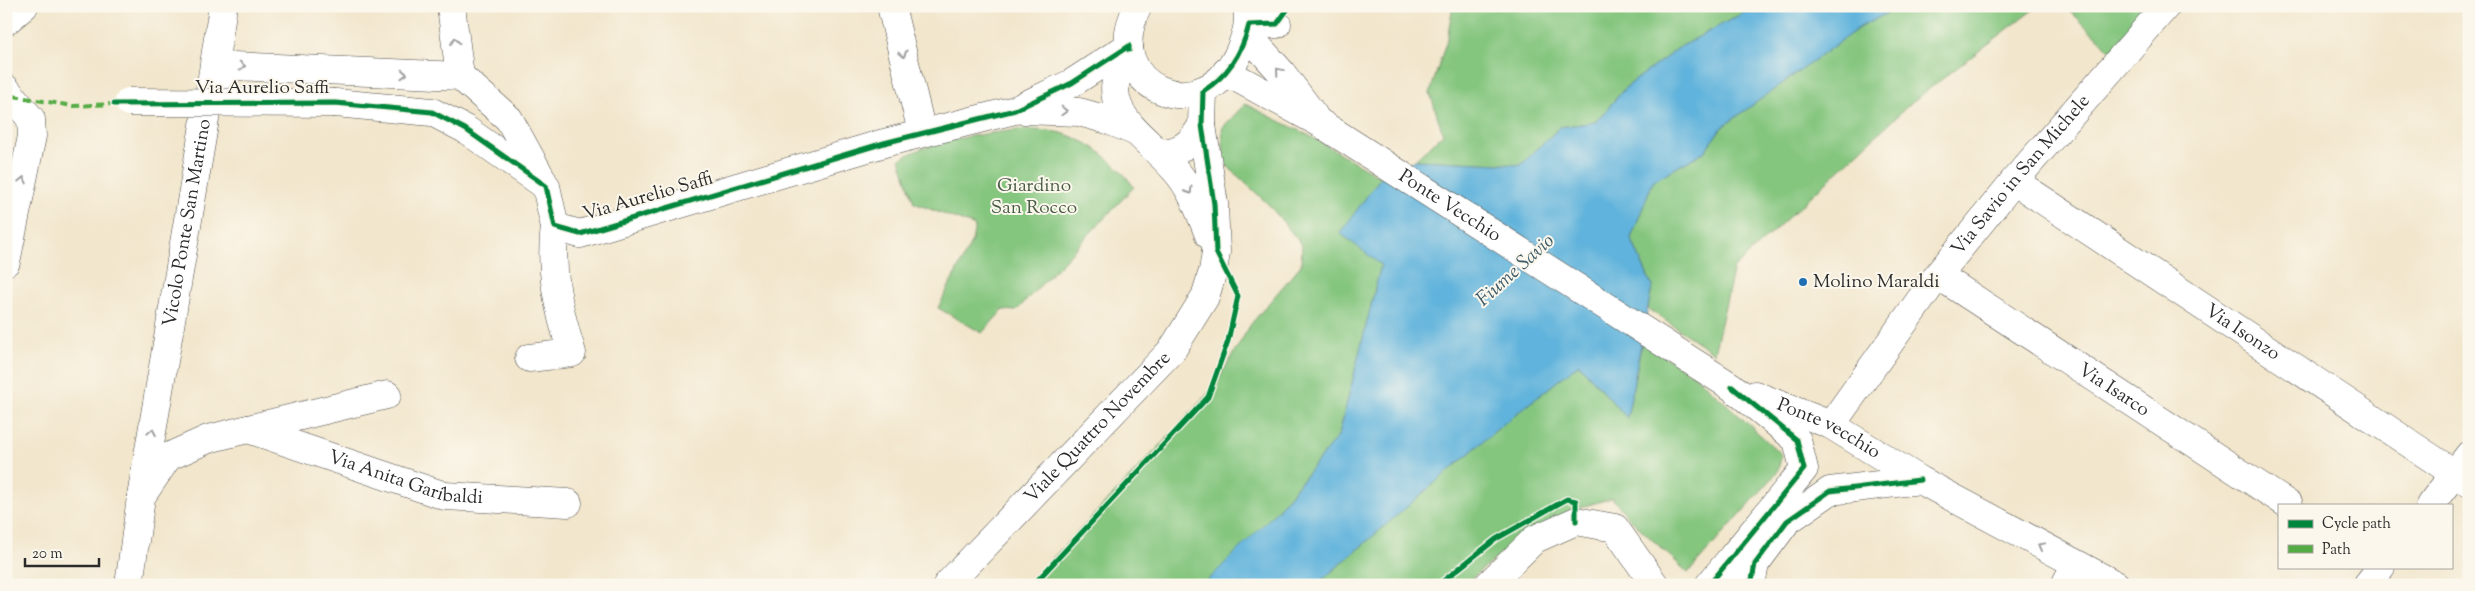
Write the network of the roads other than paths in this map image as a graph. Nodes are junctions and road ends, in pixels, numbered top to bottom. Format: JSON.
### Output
{"nodes":[{"id":1,"x":24,"y":6,"type":"edge"},
{"id":2,"x":223,"y":6,"type":"edge"},
{"id":3,"x":451,"y":6,"type":"edge"},
{"id":4,"x":892,"y":6,"type":"edge"},
{"id":5,"x":2166,"y":6,"type":"edge"},
{"id":6,"x":1282,"y":12,"type":"edge"},
{"id":7,"x":6,"y":21,"type":"edge"},
{"id":8,"x":1248,"y":22,"type":"edge"},
{"id":9,"x":1129,"y":28,"type":"edge"},
{"id":10,"x":1226,"y":72,"type":"junction"},
{"id":11,"x":460,"y":76,"type":"junction"},
{"id":12,"x":211,"y":84,"type":"junction"},
{"id":13,"x":1203,"y":91,"type":"junction"},
{"id":14,"x":8,"y":95,"type":"edge"},
{"id":15,"x":121,"y":103,"type":"dead end"},
{"id":16,"x":1016,"y":110,"type":"junction"},
{"id":17,"x":1320,"y":123,"type":"junction"},
{"id":18,"x":1202,"y":125,"type":"junction"},
{"id":19,"x":1134,"y":131,"type":"junction"},
{"id":20,"x":922,"y":132,"type":"junction"},
{"id":21,"x":1159,"y":153,"type":"junction"},
{"id":22,"x":2014,"y":182,"type":"junction"},
{"id":23,"x":546,"y":186,"type":"junction"},
{"id":24,"x":555,"y":227,"type":"junction"},
{"id":25,"x":1216,"y":252,"type":"junction"},
{"id":26,"x":6,"y":262,"type":"edge"},
{"id":27,"x":1938,"y":275,"type":"junction"},
{"id":28,"x":530,"y":358,"type":"dead end"},
{"id":29,"x":1732,"y":387,"type":"junction"},
{"id":30,"x":386,"y":395,"type":"dead end"},
{"id":31,"x":1831,"y":425,"type":"junction"},
{"id":32,"x":248,"y":429,"type":"junction"},
{"id":33,"x":2464,"y":471,"type":"edge"},
{"id":34,"x":1920,"y":480,"type":"junction"},
{"id":35,"x":141,"y":498,"type":"junction"},
{"id":36,"x":568,"y":503,"type":"dead end"},
{"id":37,"x":2287,"y":504,"type":"edge"},
{"id":38,"x":2431,"y":504,"type":"edge"},
{"id":39,"x":1734,"y":555,"type":"junction"},
{"id":40,"x":2380,"y":568,"type":"edge"},
{"id":41,"x":2070,"y":575,"type":"edge"},
{"id":42,"x":129,"y":585,"type":"edge"},
{"id":43,"x":947,"y":585,"type":"edge"},
{"id":44,"x":1488,"y":585,"type":"edge"},
{"id":45,"x":1655,"y":585,"type":"edge"},
{"id":46,"x":1709,"y":585,"type":"edge"},
{"id":47,"x":1734,"y":585,"type":"edge"},
{"id":48,"x":1752,"y":585,"type":"edge"},
{"id":49,"x":2116,"y":585,"type":"edge"},
{"id":50,"x":2367,"y":585,"type":"edge"}],
"edges":[{"from":1,"to":7,"type":"street"},
{"from":2,"to":12,"type":"street","name":"Vicolo Ponte San Martino"},
{"from":11,"to":3,"type":"street","one_way":true},
{"from":4,"to":20,"type":"street","one_way":true},
{"from":5,"to":22,"type":"street","name":"Via Savio in San Michele"},
{"from":6,"to":8,"type":"street"},
{"from":8,"to":10,"type":"street"},
{"from":17,"to":8,"type":"street","name":"Ponte Vecchio","one_way":true},
{"from":9,"to":13,"type":"street"},
{"from":9,"to":16,"type":"street","name":"Via Aurelio Saffi"},
{"from":9,"to":19,"type":"street"},
{"from":10,"to":13,"type":"street"},
{"from":10,"to":17,"type":"street","name":"Ponte Vecchio"},
{"from":12,"to":11,"type":"street","one_way":true},
{"from":11,"to":23,"type":"street"},
{"from":35,"to":12,"type":"street","name":"Vicolo Ponte San Martino","one_way":true},
{"from":13,"to":18,"type":"street","name":"Viale Quattro Novembre"},
{"from":26,"to":14,"type":"street","one_way":true},
{"from":15,"to":23,"type":"street","name":"Via Aurelio Saffi","bridge":true},
{"from":16,"to":19,"type":"street","one_way":true},
{"from":16,"to":20,"type":"street","name":"Via Aurelio Saffi"},
{"from":17,"to":29,"type":"street","name":"Ponte Vecchio"},
{"from":18,"to":21,"type":"street"},
{"from":18,"to":25,"type":"street","name":"Viale Quattro Novembre"},
{"from":19,"to":21,"type":"street"},
{"from":20,"to":24,"type":"street","name":"Via Aurelio Saffi"},
{"from":21,"to":25,"type":"street","one_way":true},
{"from":22,"to":27,"type":"street","name":"Via Savio in San Michele"},
{"from":22,"to":33,"type":"street","name":"Via Isonzo"},
{"from":23,"to":24,"type":"street"},
{"from":24,"to":28,"type":"street"},
{"from":25,"to":43,"type":"street","name":"Viale Quattro Novembre"},
{"from":27,"to":31,"type":"street","name":"Via Savio in San Michele"},
{"from":27,"to":37,"type":"street","name":"Via Isarco"},
{"from":29,"to":31,"type":"street","name":"Ponte vecchio"},
{"from":29,"to":39,"type":"street"},
{"from":30,"to":32,"type":"street"},
{"from":31,"to":34,"type":"street","name":"Ponte vecchio"},
{"from":32,"to":35,"type":"street"},
{"from":32,"to":36,"type":"street","name":"Via Anita Garibaldi"},
{"from":33,"to":38,"type":"street"},
{"from":41,"to":34,"type":"street","name":"Ponte vecchio","one_way":true},
{"from":34,"to":48,"type":"street"},
{"from":35,"to":42,"type":"street"},
{"from":39,"to":46,"type":"street"},
{"from":39,"to":47,"type":"street"},
{"from":40,"to":50,"type":"street"},
{"from":41,"to":49,"type":"street","name":"Ponte vecchio"},
{"from":44,"to":45,"type":"street"}]}
